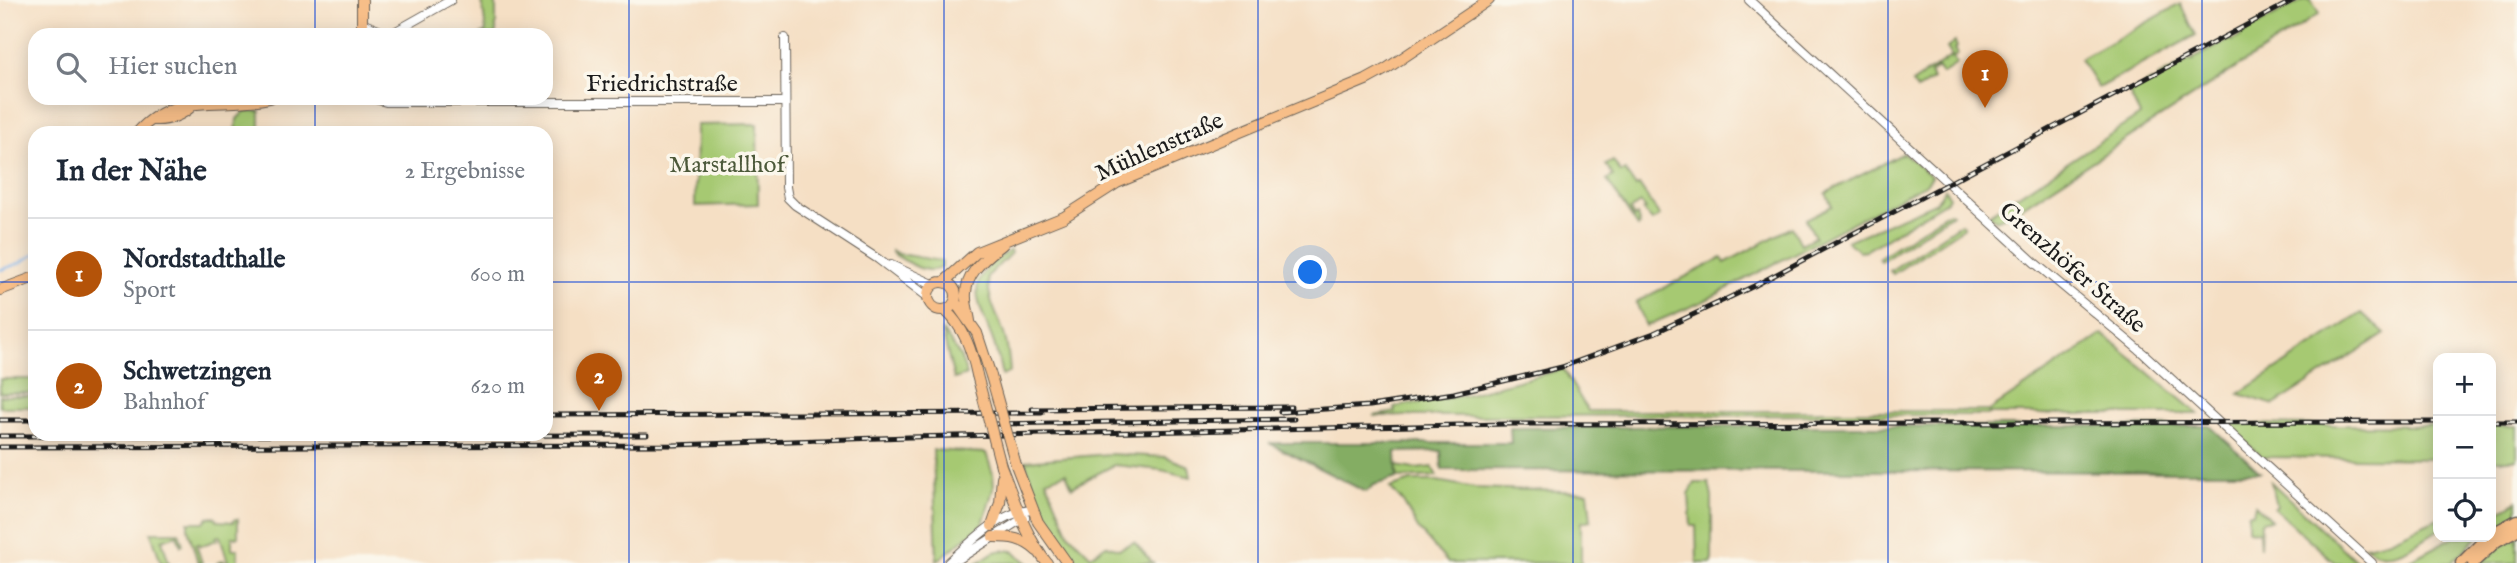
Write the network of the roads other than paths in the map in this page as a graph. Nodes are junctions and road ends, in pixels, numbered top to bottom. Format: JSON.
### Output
{"nodes":[{"id":1,"x":451,"y":0,"type":"edge"},
{"id":2,"x":1489,"y":0,"type":"edge"},
{"id":3,"x":1749,"y":0,"type":"edge"},
{"id":4,"x":362,"y":3,"type":"edge"},
{"id":5,"x":362,"y":23,"type":"junction"},
{"id":6,"x":362,"y":28,"type":"edge"},
{"id":7,"x":373,"y":28,"type":"edge"},
{"id":8,"x":401,"y":28,"type":"edge"},
{"id":9,"x":785,"y":38,"type":"dead end"},
{"id":10,"x":553,"y":102,"type":"edge"},
{"id":11,"x":785,"y":102,"type":"junction"},
{"id":12,"x":186,"y":105,"type":"edge"},
{"id":13,"x":146,"y":126,"type":"edge"},
{"id":14,"x":1007,"y":241,"type":"junction"},
{"id":15,"x":878,"y":260,"type":"junction"},
{"id":16,"x":28,"y":280,"type":"edge"},
{"id":17,"x":945,"y":281,"type":"junction"},
{"id":18,"x":933,"y":284,"type":"junction"},
{"id":19,"x":0,"y":290,"type":"edge"},
{"id":20,"x":928,"y":297,"type":"junction"},
{"id":21,"x":955,"y":302,"type":"junction"},
{"id":22,"x":946,"y":310,"type":"junction"},
{"id":23,"x":970,"y":321,"type":"junction"},
{"id":24,"x":1001,"y":466,"type":"junction"},
{"id":25,"x":1032,"y":510,"type":"junction"},
{"id":26,"x":1021,"y":515,"type":"junction"},
{"id":27,"x":2517,"y":520,"type":"edge"},
{"id":28,"x":2517,"y":530,"type":"edge"},
{"id":29,"x":992,"y":531,"type":"junction"},
{"id":30,"x":2496,"y":531,"type":"edge"},
{"id":31,"x":2482,"y":542,"type":"edge"},
{"id":32,"x":1039,"y":552,"type":"junction"},
{"id":33,"x":951,"y":563,"type":"edge"},
{"id":34,"x":1047,"y":563,"type":"edge"},
{"id":35,"x":1067,"y":563,"type":"edge"},
{"id":36,"x":2372,"y":563,"type":"edge"},
{"id":37,"x":2461,"y":563,"type":"edge"},
{"id":38,"x":2473,"y":563,"type":"edge"}],
"edges":[{"from":1,"to":8,"type":"street"},
{"from":2,"to":14,"type":"main road","name":"Mühlenstraße"},
{"from":3,"to":36,"type":"street","name":"Grenzhöfer Straße"},
{"from":4,"to":5,"type":"main road"},
{"from":5,"to":6,"type":"main road"},
{"from":5,"to":7,"type":"street"},
{"from":9,"to":11,"type":"street"},
{"from":10,"to":11,"type":"street","name":"Friedrichstraße"},
{"from":11,"to":15,"type":"street"},
{"from":12,"to":13,"type":"main road"},
{"from":14,"to":17,"type":"main road","name":"Mühlenstraße"},
{"from":14,"to":23,"type":"main road","name":"Mühlenstraße"},
{"from":15,"to":18,"type":"street"},
{"from":15,"to":20,"type":"street"},
{"from":16,"to":19,"type":"main road"},
{"from":17,"to":18,"type":"main road"},
{"from":17,"to":21,"type":"main road"},
{"from":18,"to":20,"type":"main road"},
{"from":20,"to":22,"type":"main road"},
{"from":21,"to":22,"type":"main road"},
{"from":21,"to":23,"type":"main road"},
{"from":22,"to":24,"type":"main road","bridge":true},
{"from":23,"to":25,"type":"main road","bridge":true},
{"from":24,"to":26,"type":"main road"},
{"from":24,"to":29,"type":"main road"},
{"from":25,"to":26,"type":"street"},
{"from":25,"to":35,"type":"main road"},
{"from":26,"to":29,"type":"street"},
{"from":26,"to":32,"type":"main road"},
{"from":27,"to":30,"type":"highway"},
{"from":28,"to":38,"type":"highway"},
{"from":29,"to":32,"type":"main road"},
{"from":29,"to":33,"type":"street"},
{"from":31,"to":37,"type":"highway"},
{"from":32,"to":34,"type":"main road"}]}
